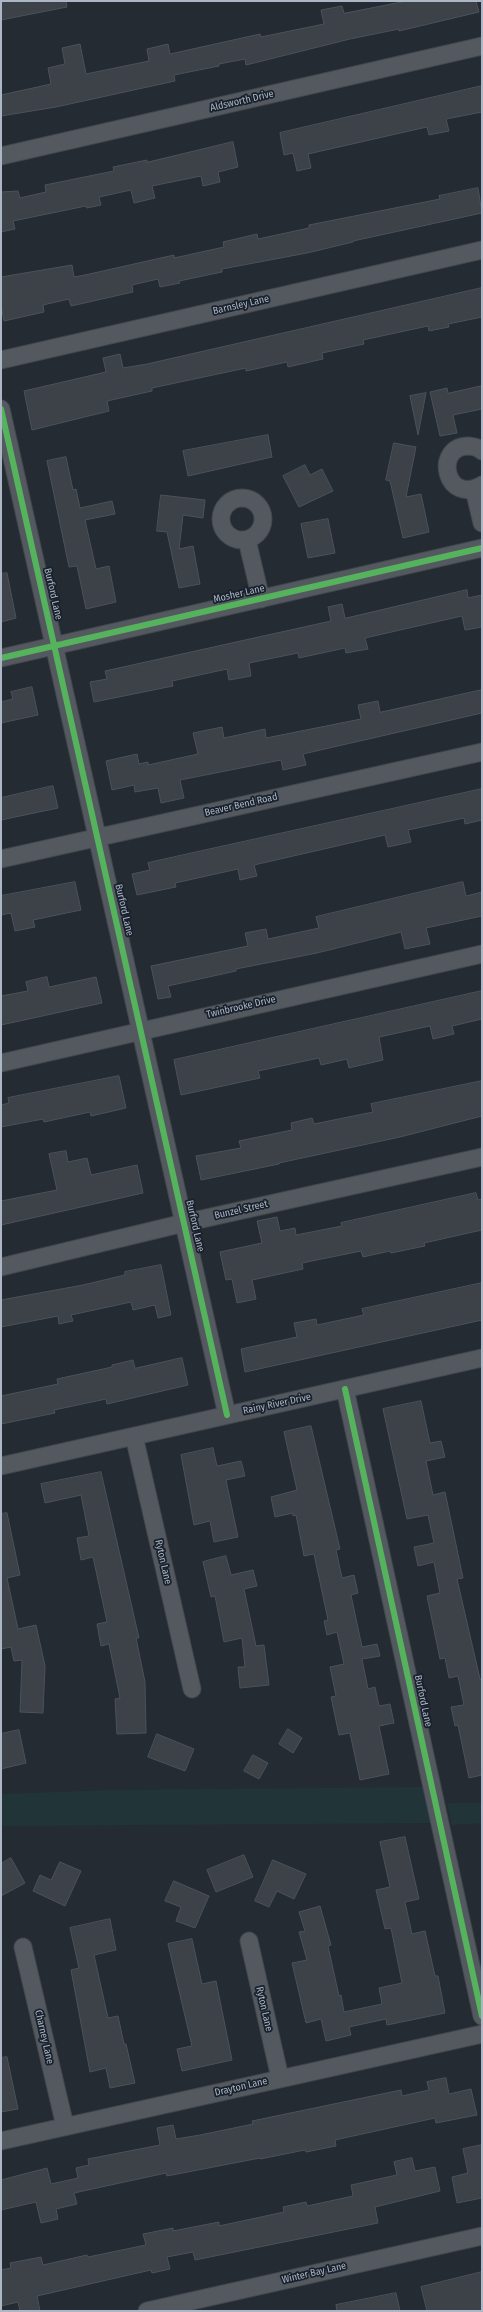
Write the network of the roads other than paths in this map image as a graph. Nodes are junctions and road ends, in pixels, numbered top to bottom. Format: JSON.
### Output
{"nodes":[{"id":1,"x":482,"y":46,"type":"edge"},
{"id":2,"x":1,"y":156,"type":"edge"},
{"id":3,"x":482,"y":250,"type":"edge"},
{"id":4,"x":1,"y":360,"type":"edge"},
{"id":5,"x":1,"y":409,"type":"edge"},
{"id":6,"x":482,"y":451,"type":"edge"},
{"id":7,"x":478,"y":487,"type":"edge"},
{"id":8,"x":482,"y":524,"type":"edge"},
{"id":9,"x":247,"y":540,"type":"dead end"},
{"id":10,"x":482,"y":548,"type":"edge"},
{"id":11,"x":261,"y":599,"type":"junction"},
{"id":12,"x":55,"y":646,"type":"junction"},
{"id":13,"x":1,"y":658,"type":"edge"},
{"id":14,"x":482,"y":752,"type":"edge"},
{"id":15,"x":98,"y":837,"type":"junction"},
{"id":16,"x":1,"y":859,"type":"edge"},
{"id":17,"x":482,"y":954,"type":"edge"},
{"id":18,"x":141,"y":1030,"type":"junction"},
{"id":19,"x":1,"y":1063,"type":"edge"},
{"id":20,"x":482,"y":1157,"type":"edge"},
{"id":21,"x":184,"y":1223,"type":"junction"},
{"id":22,"x":1,"y":1267,"type":"edge"},
{"id":23,"x":482,"y":1358,"type":"edge"},
{"id":24,"x":345,"y":1389,"type":"junction"},
{"id":25,"x":228,"y":1415,"type":"junction"},
{"id":26,"x":134,"y":1436,"type":"junction"},
{"id":27,"x":1,"y":1466,"type":"edge"},
{"id":28,"x":192,"y":1689,"type":"dead end"},
{"id":29,"x":249,"y":1941,"type":"dead end"},
{"id":30,"x":23,"y":1947,"type":"dead end"},
{"id":31,"x":482,"y":2016,"type":"edge"},
{"id":32,"x":482,"y":2034,"type":"edge"},
{"id":33,"x":280,"y":2078,"type":"junction"},
{"id":34,"x":65,"y":2126,"type":"junction"},
{"id":35,"x":1,"y":2141,"type":"edge"},
{"id":36,"x":482,"y":2236,"type":"edge"},
{"id":37,"x":147,"y":2311,"type":"edge"}],
"edges":[{"from":1,"to":2,"type":"street","name":"Aldsworth Drive"},
{"from":3,"to":4,"type":"street","name":"Barnsley Lane"},
{"from":5,"to":12,"type":"street","name":"Burford Lane"},
{"from":6,"to":7,"type":"street"},
{"from":7,"to":8,"type":"street"},
{"from":9,"to":11,"type":"street"},
{"from":10,"to":11,"type":"street","name":"Mosher Lane"},
{"from":11,"to":12,"type":"street","name":"Mosher Lane"},
{"from":12,"to":13,"type":"street","name":"Mosher Lane"},
{"from":12,"to":15,"type":"street","name":"Burford Lane"},
{"from":14,"to":15,"type":"street","name":"Beaver Bend Road"},
{"from":15,"to":16,"type":"street","name":"Beaver Bend Road"},
{"from":15,"to":18,"type":"street","name":"Burford Lane"},
{"from":17,"to":18,"type":"street","name":"Twinbrooke Drive"},
{"from":18,"to":19,"type":"street","name":"Twinbrooke Drive"},
{"from":18,"to":21,"type":"street","name":"Burford Lane"},
{"from":20,"to":21,"type":"street","name":"Bunzel Street"},
{"from":21,"to":22,"type":"street","name":"Bunzel Street"},
{"from":21,"to":25,"type":"street","name":"Burford Lane"},
{"from":23,"to":24,"type":"street","name":"Rainy River Drive"},
{"from":24,"to":25,"type":"street","name":"Rainy River Drive"},
{"from":24,"to":31,"type":"street","name":"Burford Lane"},
{"from":25,"to":26,"type":"street","name":"Rainy River Drive"},
{"from":26,"to":27,"type":"street","name":"Rainy River Drive"},
{"from":26,"to":28,"type":"street","name":"Ryton Lane"},
{"from":29,"to":33,"type":"street","name":"Ryton Lane"},
{"from":30,"to":34,"type":"street","name":"Charney Lane"},
{"from":32,"to":33,"type":"street","name":"Drayton Lane"},
{"from":33,"to":34,"type":"street","name":"Drayton Lane"},
{"from":34,"to":35,"type":"street","name":"Drayton Lane"},
{"from":36,"to":37,"type":"street","name":"Winter Bay Lane"}]}
